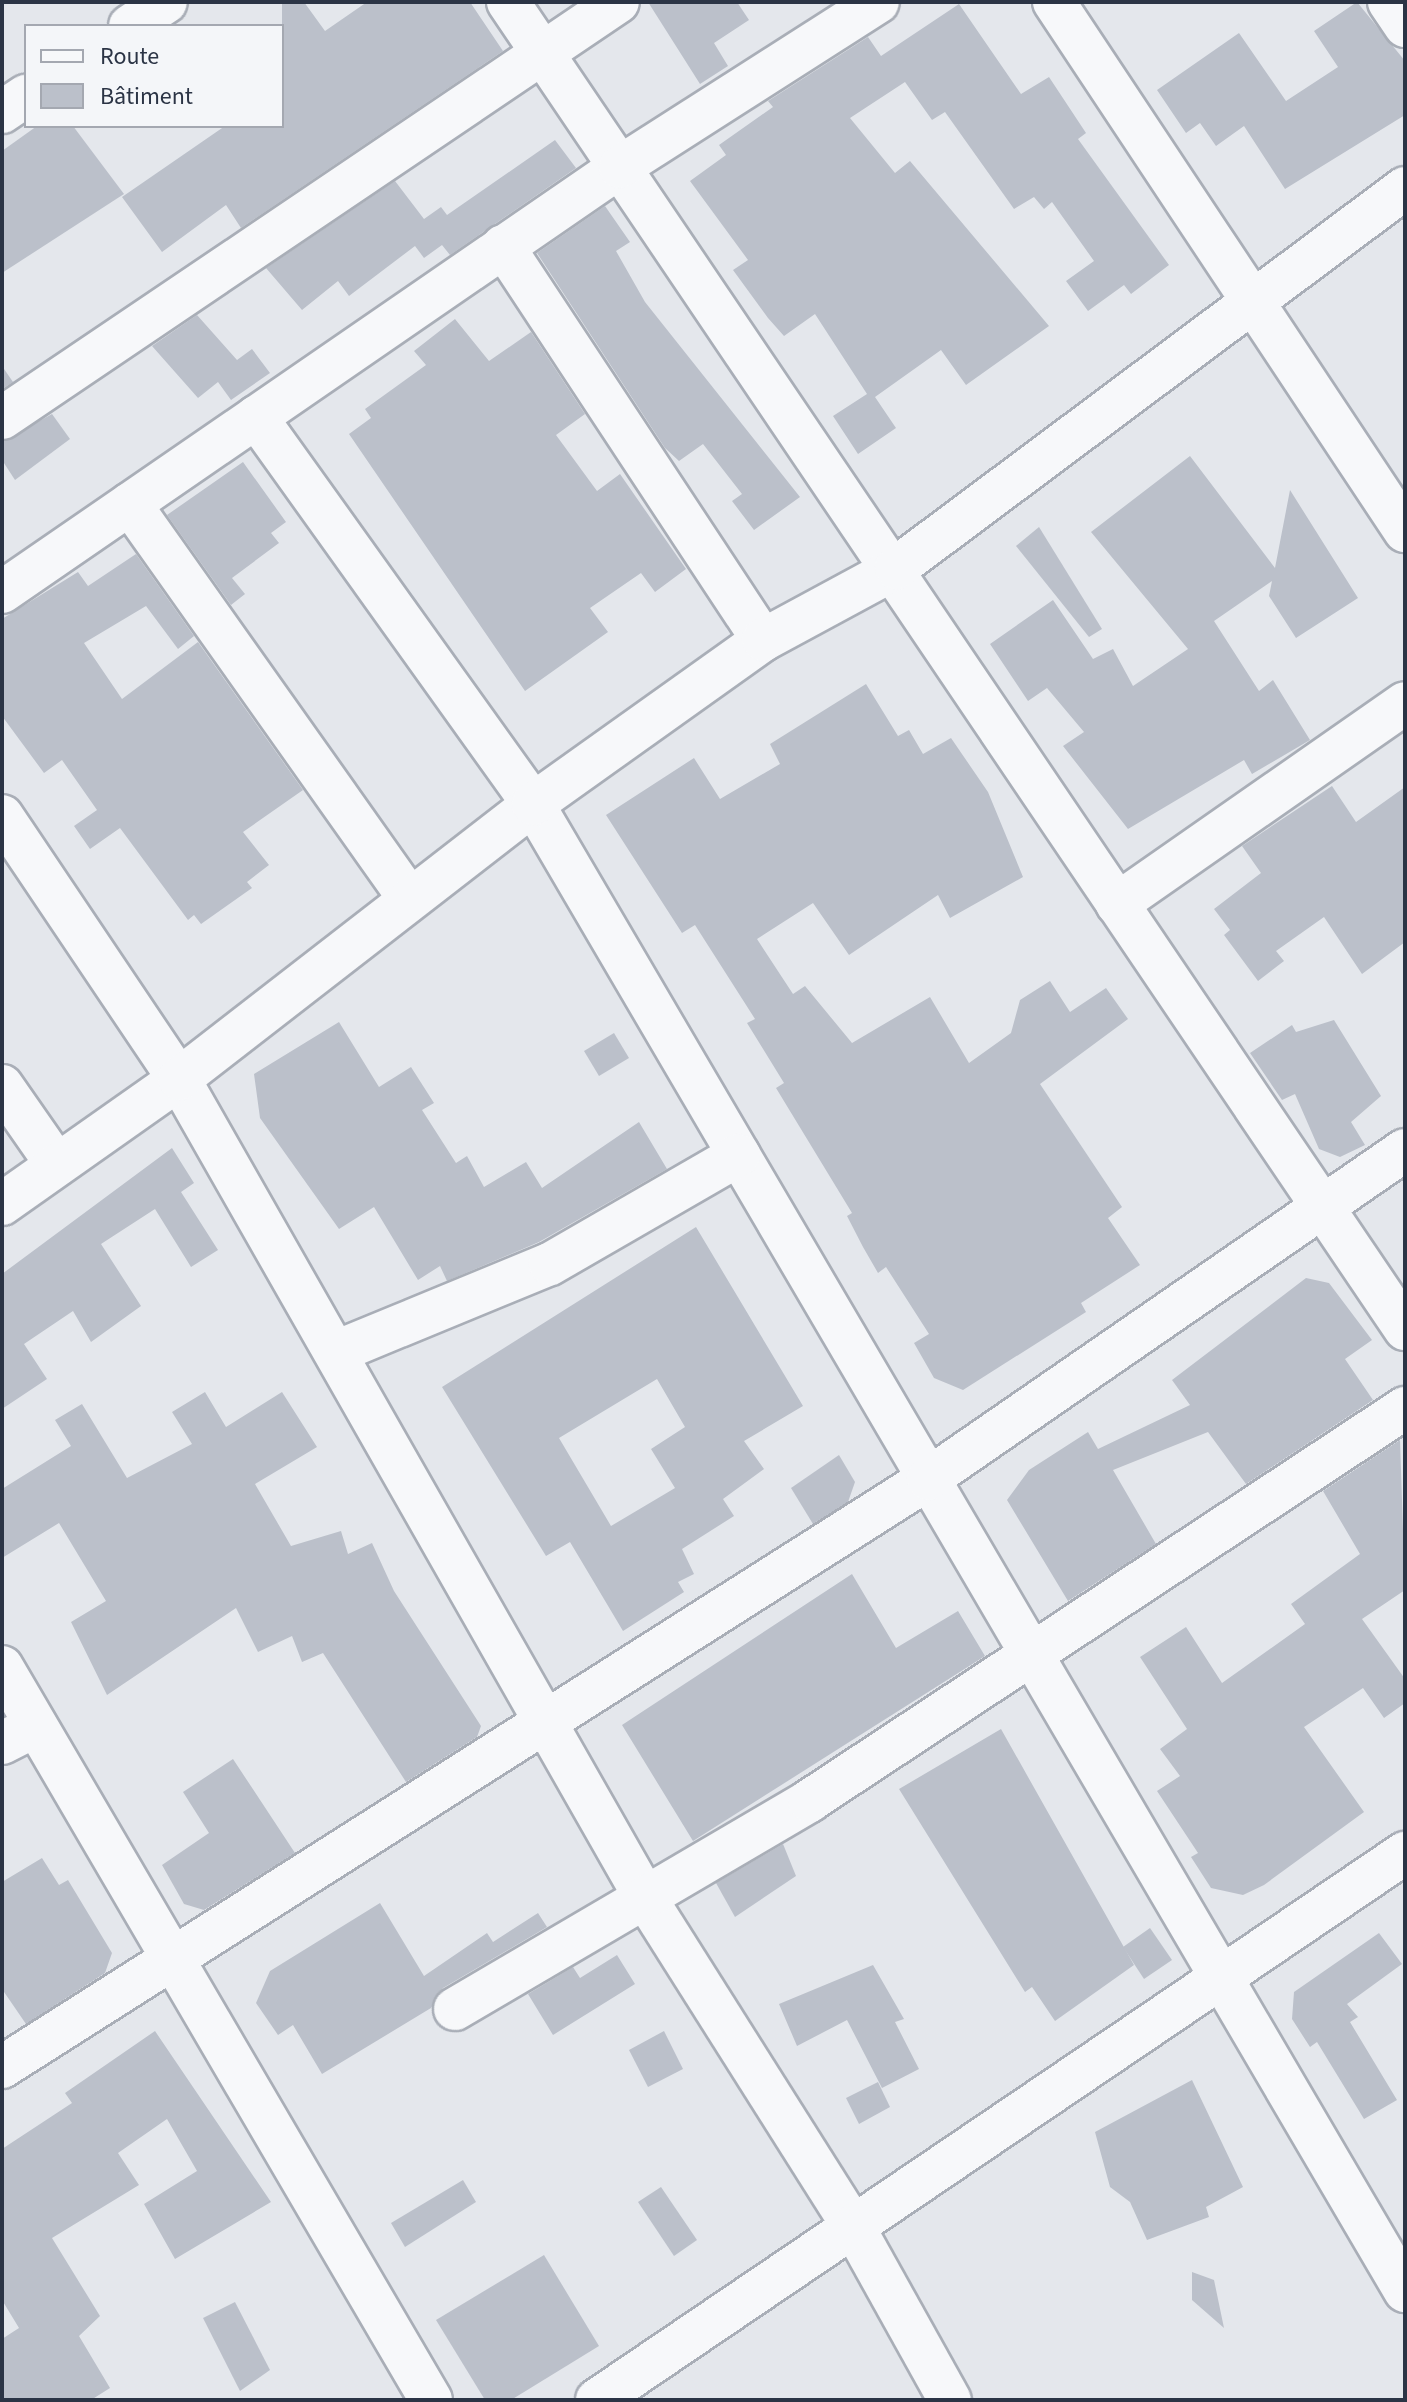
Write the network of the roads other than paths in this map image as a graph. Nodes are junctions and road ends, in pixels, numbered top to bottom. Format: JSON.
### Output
{"nodes":[{"id":1,"x":166,"y":2,"type":"edge"},
{"id":2,"x":508,"y":2,"type":"edge"},
{"id":3,"x":618,"y":2,"type":"edge"},
{"id":4,"x":878,"y":2,"type":"edge"},
{"id":5,"x":1054,"y":2,"type":"edge"},
{"id":6,"x":1389,"y":2,"type":"edge"},
{"id":7,"x":133,"y":24,"type":"edge"},
{"id":8,"x":1405,"y":26,"type":"edge"},
{"id":9,"x":542,"y":52,"type":"junction"},
{"id":10,"x":24,"y":97,"type":"edge"},
{"id":11,"x":2,"y":112,"type":"edge"},
{"id":12,"x":620,"y":167,"type":"junction"},
{"id":13,"x":1405,"y":188,"type":"edge"},
{"id":14,"x":503,"y":246,"type":"junction"},
{"id":15,"x":1254,"y":295,"type":"junction"},
{"id":16,"x":256,"y":417,"type":"junction"},
{"id":17,"x":2,"y":418,"type":"edge"},
{"id":18,"x":130,"y":504,"type":"junction"},
{"id":19,"x":1405,"y":531,"type":"edge"},
{"id":20,"x":896,"y":568,"type":"junction"},
{"id":21,"x":2,"y":592,"type":"edge"},
{"id":22,"x":763,"y":640,"type":"junction"},
{"id":23,"x":1405,"y":703,"type":"edge"},
{"id":24,"x":533,"y":804,"type":"junction"},
{"id":25,"x":2,"y":816,"type":"edge"},
{"id":26,"x":410,"y":899,"type":"junction"},
{"id":27,"x":1117,"y":904,"type":"junction"},
{"id":28,"x":179,"y":1079,"type":"junction"},
{"id":29,"x":2,"y":1086,"type":"edge"},
{"id":30,"x":1405,"y":1150,"type":"edge"},
{"id":31,"x":739,"y":1155,"type":"junction"},
{"id":32,"x":57,"y":1165,"type":"junction"},
{"id":33,"x":2,"y":1204,"type":"edge"},
{"id":34,"x":1322,"y":1209,"type":"junction"},
{"id":35,"x":1405,"y":1329,"type":"edge"},
{"id":36,"x":336,"y":1352,"type":"junction"},
{"id":37,"x":1405,"y":1408,"type":"edge"},
{"id":38,"x":928,"y":1479,"type":"junction"},
{"id":39,"x":1032,"y":1657,"type":"junction"},
{"id":40,"x":2,"y":1667,"type":"edge"},
{"id":41,"x":544,"y":1723,"type":"junction"},
{"id":42,"x":19,"y":1734,"type":"edge"},
{"id":43,"x":1405,"y":1853,"type":"edge"},
{"id":44,"x":646,"y":1899,"type":"junction"},
{"id":45,"x":173,"y":1959,"type":"junction"},
{"id":46,"x":1221,"y":1977,"type":"junction"},
{"id":47,"x":455,"y":2009,"type":"dead end"},
{"id":48,"x":2,"y":2067,"type":"edge"},
{"id":49,"x":853,"y":2226,"type":"junction"},
{"id":50,"x":1405,"y":2291,"type":"edge"},
{"id":51,"x":431,"y":2400,"type":"edge"},
{"id":52,"x":597,"y":2400,"type":"edge"},
{"id":53,"x":950,"y":2400,"type":"edge"}],
"edges":[{"from":1,"to":7,"type":"street"},
{"from":2,"to":9,"type":"street"},
{"from":3,"to":9,"type":"street"},
{"from":4,"to":12,"type":"street"},
{"from":5,"to":15,"type":"street"},
{"from":6,"to":8,"type":"street"},
{"from":9,"to":12,"type":"street"},
{"from":9,"to":17,"type":"street"},
{"from":10,"to":11,"type":"street"},
{"from":12,"to":14,"type":"street"},
{"from":12,"to":20,"type":"street"},
{"from":13,"to":15,"type":"street"},
{"from":14,"to":16,"type":"street"},
{"from":14,"to":22,"type":"street"},
{"from":15,"to":19,"type":"street"},
{"from":15,"to":20,"type":"street"},
{"from":16,"to":18,"type":"street"},
{"from":16,"to":24,"type":"street"},
{"from":18,"to":21,"type":"street"},
{"from":18,"to":26,"type":"street"},
{"from":20,"to":22,"type":"street"},
{"from":20,"to":27,"type":"street"},
{"from":22,"to":24,"type":"street"},
{"from":23,"to":27,"type":"street"},
{"from":24,"to":26,"type":"street"},
{"from":24,"to":31,"type":"street"},
{"from":25,"to":28,"type":"street"},
{"from":26,"to":28,"type":"street"},
{"from":27,"to":34,"type":"street"},
{"from":28,"to":32,"type":"street"},
{"from":28,"to":36,"type":"street"},
{"from":29,"to":32,"type":"street"},
{"from":30,"to":34,"type":"street"},
{"from":31,"to":36,"type":"street"},
{"from":31,"to":38,"type":"street"},
{"from":32,"to":33,"type":"street"},
{"from":34,"to":35,"type":"street"},
{"from":34,"to":38,"type":"street"},
{"from":36,"to":41,"type":"street"},
{"from":37,"to":39,"type":"street"},
{"from":38,"to":39,"type":"street"},
{"from":38,"to":41,"type":"street"},
{"from":39,"to":44,"type":"street"},
{"from":39,"to":46,"type":"street"},
{"from":40,"to":42,"type":"street"},
{"from":41,"to":44,"type":"street"},
{"from":41,"to":45,"type":"street"},
{"from":42,"to":45,"type":"street"},
{"from":43,"to":46,"type":"street"},
{"from":44,"to":47,"type":"street"},
{"from":44,"to":49,"type":"street"},
{"from":45,"to":48,"type":"street"},
{"from":45,"to":51,"type":"street"},
{"from":46,"to":49,"type":"street"},
{"from":46,"to":50,"type":"street"},
{"from":49,"to":52,"type":"street"},
{"from":49,"to":53,"type":"street"}]}
